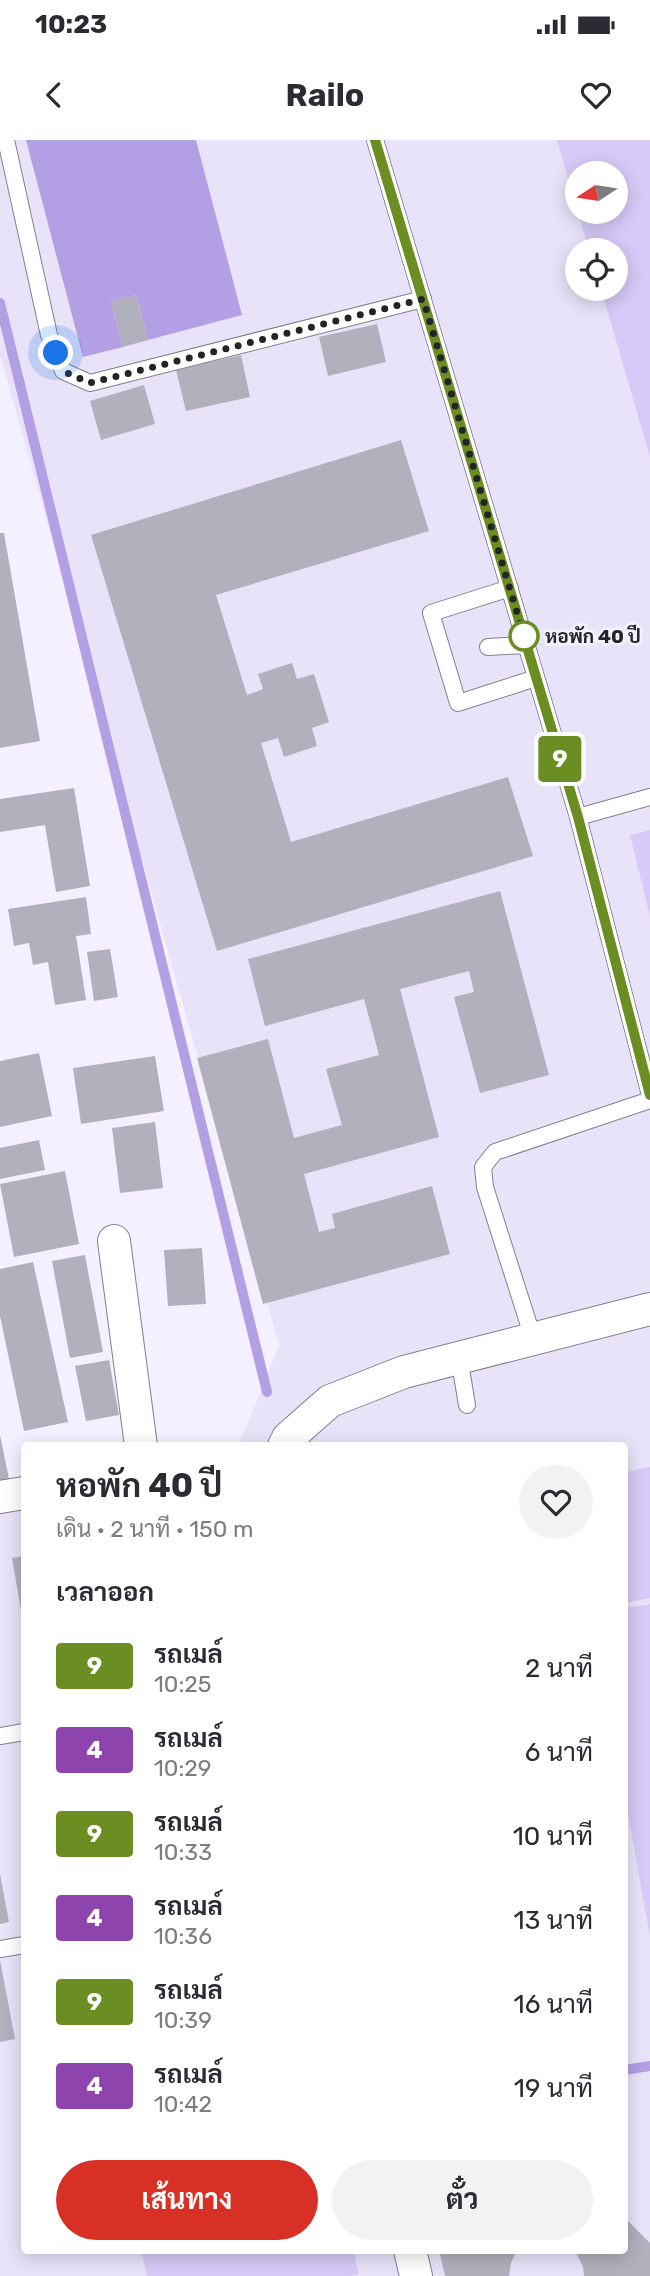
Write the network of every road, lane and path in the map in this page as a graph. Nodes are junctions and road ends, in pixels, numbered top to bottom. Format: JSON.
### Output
{"nodes":[{"id":1,"x":6,"y":140,"type":"edge"},
{"id":2,"x":375,"y":140,"type":"edge"},
{"id":3,"x":423,"y":299,"type":"junction"},
{"id":4,"x":510,"y":588,"type":"junction"},
{"id":5,"x":526,"y":645,"type":"junction"},
{"id":6,"x":488,"y":646,"type":"dead end"},
{"id":7,"x":536,"y":678,"type":"junction"},
{"id":8,"x":650,"y":797,"type":"edge"},
{"id":9,"x":578,"y":817,"type":"junction"},
{"id":10,"x":650,"y":1097,"type":"edge"},
{"id":11,"x":114,"y":1241,"type":"dead end"},
{"id":12,"x":650,"y":1308,"type":"edge"},
{"id":13,"x":533,"y":1338,"type":"junction"},
{"id":14,"x":459,"y":1357,"type":"junction"},
{"id":15,"x":467,"y":1405,"type":"dead end"},
{"id":16,"x":140,"y":1442,"type":"edge"},
{"id":17,"x":286,"y":1442,"type":"edge"},
{"id":18,"x":21,"y":1494,"type":"edge"},
{"id":19,"x":0,"y":1497,"type":"edge"},
{"id":20,"x":21,"y":1732,"type":"edge"},
{"id":21,"x":0,"y":1736,"type":"edge"},
{"id":22,"x":21,"y":1946,"type":"edge"},
{"id":23,"x":0,"y":1949,"type":"edge"},
{"id":24,"x":411,"y":2254,"type":"edge"},
{"id":25,"x":416,"y":2276,"type":"edge"}],
"edges":[{"from":1,"to":3,"type":"lane"},
{"from":2,"to":3,"type":"lane"},
{"from":3,"to":4,"type":"lane"},
{"from":4,"to":5,"type":"lane"},
{"from":4,"to":7,"type":"lane"},
{"from":5,"to":6,"type":"lane"},
{"from":5,"to":7,"type":"lane"},
{"from":7,"to":9,"type":"lane"},
{"from":7,"to":10,"type":"lane"},
{"from":8,"to":9,"type":"lane"},
{"from":9,"to":10,"type":"lane"},
{"from":10,"to":13,"type":"lane"},
{"from":11,"to":16,"type":"street"},
{"from":12,"to":13,"type":"street"},
{"from":13,"to":14,"type":"lane"},
{"from":14,"to":15,"type":"lane"},
{"from":14,"to":17,"type":"lane"},
{"from":18,"to":19,"type":"street"},
{"from":20,"to":21,"type":"lane"},
{"from":22,"to":23,"type":"lane"},
{"from":24,"to":25,"type":"street"}]}
